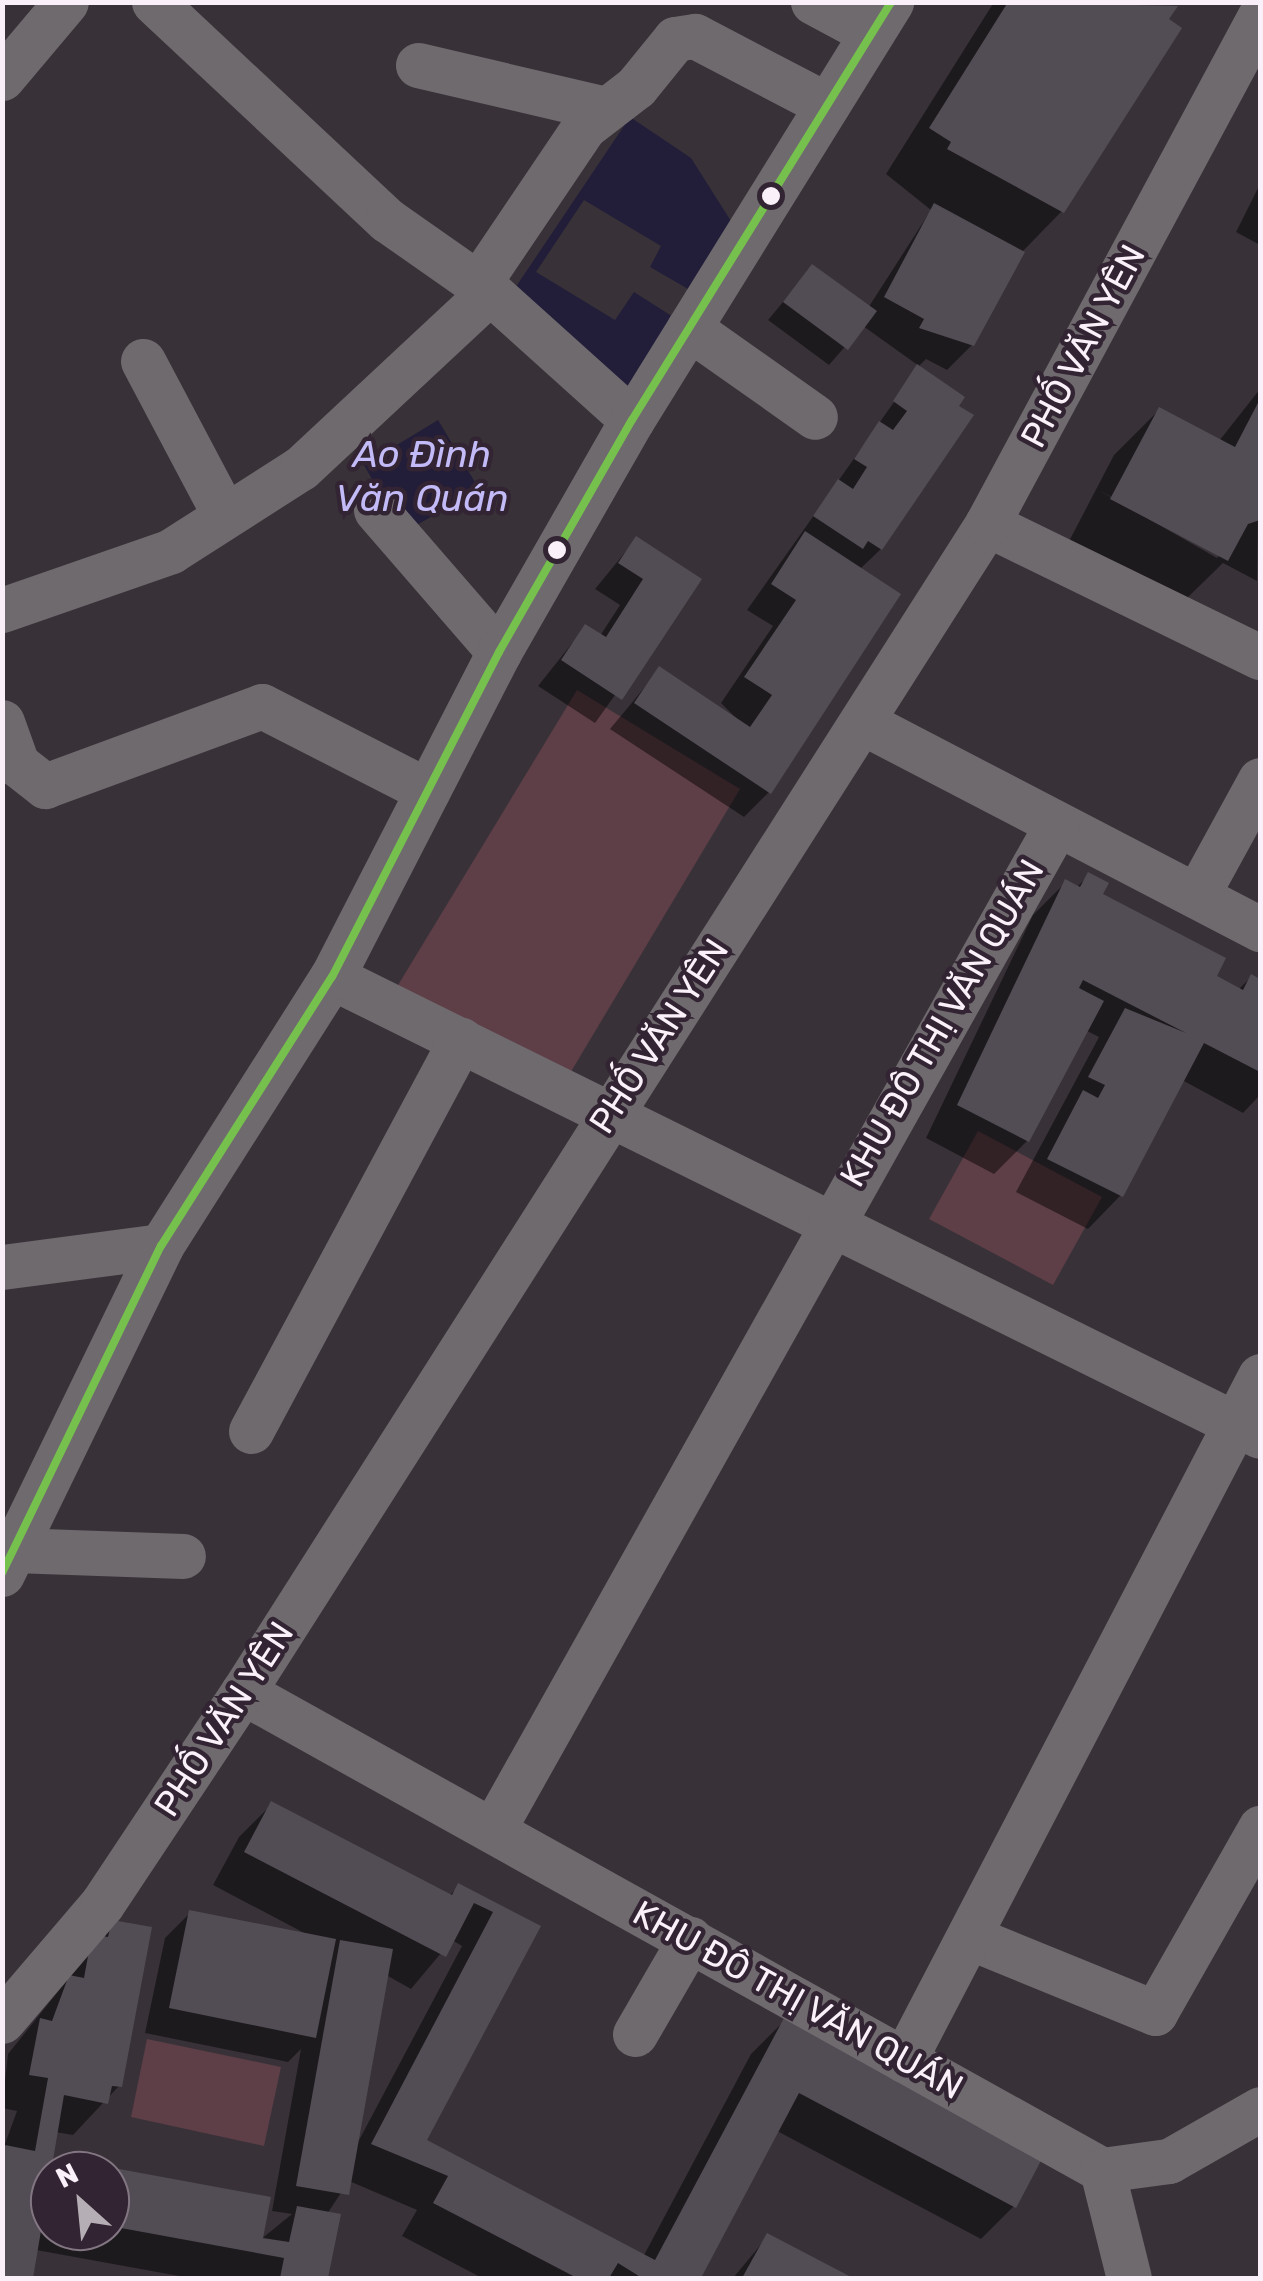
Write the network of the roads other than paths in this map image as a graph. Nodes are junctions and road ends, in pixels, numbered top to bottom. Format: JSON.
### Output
{"nodes":[{"id":1,"x":66,"y":2,"type":"edge"},
{"id":2,"x":154,"y":2,"type":"edge"},
{"id":3,"x":813,"y":2,"type":"edge"},
{"id":4,"x":1260,"y":16,"type":"edge"},
{"id":5,"x":881,"y":18,"type":"edge"},
{"id":6,"x":418,"y":65,"type":"dead end"},
{"id":7,"x":2,"y":78,"type":"edge"},
{"id":8,"x":826,"y":104,"type":"junction"},
{"id":9,"x":601,"y":108,"type":"junction"},
{"id":10,"x":484,"y":288,"type":"junction"},
{"id":11,"x":689,"y":328,"type":"junction"},
{"id":12,"x":143,"y":362,"type":"dead end"},
{"id":13,"x":815,"y":417,"type":"dead end"},
{"id":14,"x":632,"y":420,"type":"junction"},
{"id":15,"x":376,"y":510,"type":"dead end"},
{"id":16,"x":224,"y":516,"type":"junction"},
{"id":17,"x":987,"y":524,"type":"junction"},
{"id":18,"x":2,"y":610,"type":"edge"},
{"id":19,"x":498,"y":652,"type":"junction"},
{"id":20,"x":1260,"y":656,"type":"edge"},
{"id":21,"x":2,"y":722,"type":"edge"},
{"id":22,"x":862,"y":722,"type":"junction"},
{"id":23,"x":1260,"y":780,"type":"edge"},
{"id":24,"x":428,"y":790,"type":"junction"},
{"id":25,"x":1057,"y":824,"type":"junction"},
{"id":26,"x":1197,"y":894,"type":"junction"},
{"id":27,"x":1260,"y":929,"type":"edge"},
{"id":28,"x":332,"y":977,"type":"junction"},
{"id":29,"x":461,"y":1040,"type":"junction"},
{"id":30,"x":608,"y":1114,"type":"junction"},
{"id":31,"x":828,"y":1222,"type":"junction"},
{"id":32,"x":161,"y":1246,"type":"junction"},
{"id":33,"x":2,"y":1266,"type":"edge"},
{"id":34,"x":1260,"y":1376,"type":"edge"},
{"id":35,"x":251,"y":1430,"type":"dead end"},
{"id":36,"x":1248,"y":1430,"type":"edge"},
{"id":37,"x":183,"y":1556,"type":"dead end"},
{"id":38,"x":8,"y":1562,"type":"edge"},
{"id":39,"x":243,"y":1692,"type":"junction"},
{"id":40,"x":494,"y":1828,"type":"junction"},
{"id":41,"x":1260,"y":1828,"type":"edge"},
{"id":42,"x":969,"y":1937,"type":"junction"},
{"id":43,"x":690,"y":1939,"type":"junction"},
{"id":44,"x":2,"y":2021,"type":"edge"},
{"id":45,"x":635,"y":2034,"type":"dead end"},
{"id":46,"x":904,"y":2060,"type":"junction"},
{"id":47,"x":1260,"y":2109,"type":"edge"},
{"id":48,"x":1102,"y":2170,"type":"junction"},
{"id":49,"x":1129,"y":2278,"type":"edge"}],
"edges":[{"from":1,"to":7,"type":"street"},
{"from":2,"to":10,"type":"street"},
{"from":3,"to":5,"type":"street"},
{"from":4,"to":17,"type":"street","name":"PHỐ VĂN YÊN"},
{"from":5,"to":8,"type":"street"},
{"from":6,"to":9,"type":"street"},
{"from":8,"to":9,"type":"street"},
{"from":8,"to":11,"type":"street"},
{"from":9,"to":10,"type":"street"},
{"from":10,"to":14,"type":"street"},
{"from":10,"to":16,"type":"street"},
{"from":11,"to":13,"type":"street"},
{"from":11,"to":14,"type":"street"},
{"from":12,"to":16,"type":"street"},
{"from":14,"to":19,"type":"street"},
{"from":15,"to":19,"type":"street"},
{"from":16,"to":18,"type":"street"},
{"from":17,"to":20,"type":"street"},
{"from":17,"to":22,"type":"street","name":"PHỐ VĂN YÊN"},
{"from":19,"to":24,"type":"street"},
{"from":21,"to":24,"type":"street"},
{"from":22,"to":25,"type":"street","name":"KHU ĐÔ THỊ VĂN QUÁN"},
{"from":22,"to":30,"type":"street","name":"PHỐ VĂN YÊN"},
{"from":23,"to":26,"type":"street"},
{"from":24,"to":28,"type":"street"},
{"from":25,"to":26,"type":"street","name":"KHU ĐÔ THỊ VĂN QUÁN"},
{"from":25,"to":31,"type":"street","name":"KHU ĐÔ THỊ VĂN QUÁN"},
{"from":26,"to":27,"type":"street","name":"KHU ĐÔ THỊ VĂN QUÁN"},
{"from":28,"to":29,"type":"street","name":"KHU ĐÔ THỊ VĂN QUÁN"},
{"from":28,"to":32,"type":"street"},
{"from":29,"to":30,"type":"street","name":"KHU ĐÔ THỊ VĂN QUÁN"},
{"from":29,"to":35,"type":"street"},
{"from":30,"to":31,"type":"street","name":"KHU ĐÔ THỊ VĂN QUÁN"},
{"from":30,"to":39,"type":"street","name":"PHỐ VĂN YÊN"},
{"from":31,"to":36,"type":"street","name":"KHU ĐÔ THỊ VĂN QUÁN"},
{"from":31,"to":40,"type":"street","name":"KHU ĐÔ THỊ VĂN QUÁN"},
{"from":32,"to":33,"type":"street"},
{"from":32,"to":38,"type":"street"},
{"from":34,"to":36,"type":"street"},
{"from":36,"to":42,"type":"street"},
{"from":37,"to":38,"type":"street"},
{"from":39,"to":40,"type":"street","name":"KHU ĐÔ THỊ VĂN QUÁN"},
{"from":39,"to":44,"type":"street","name":"PHỐ VĂN YÊN"},
{"from":40,"to":43,"type":"street","name":"KHU ĐÔ THỊ VĂN QUÁN"},
{"from":41,"to":42,"type":"street"},
{"from":42,"to":46,"type":"street"},
{"from":43,"to":45,"type":"street"},
{"from":43,"to":46,"type":"street","name":"KHU ĐÔ THỊ VĂN QUÁN"},
{"from":46,"to":48,"type":"street","name":"KHU ĐÔ THỊ VĂN QUÁN"},
{"from":47,"to":48,"type":"street"},
{"from":48,"to":49,"type":"street"}]}
